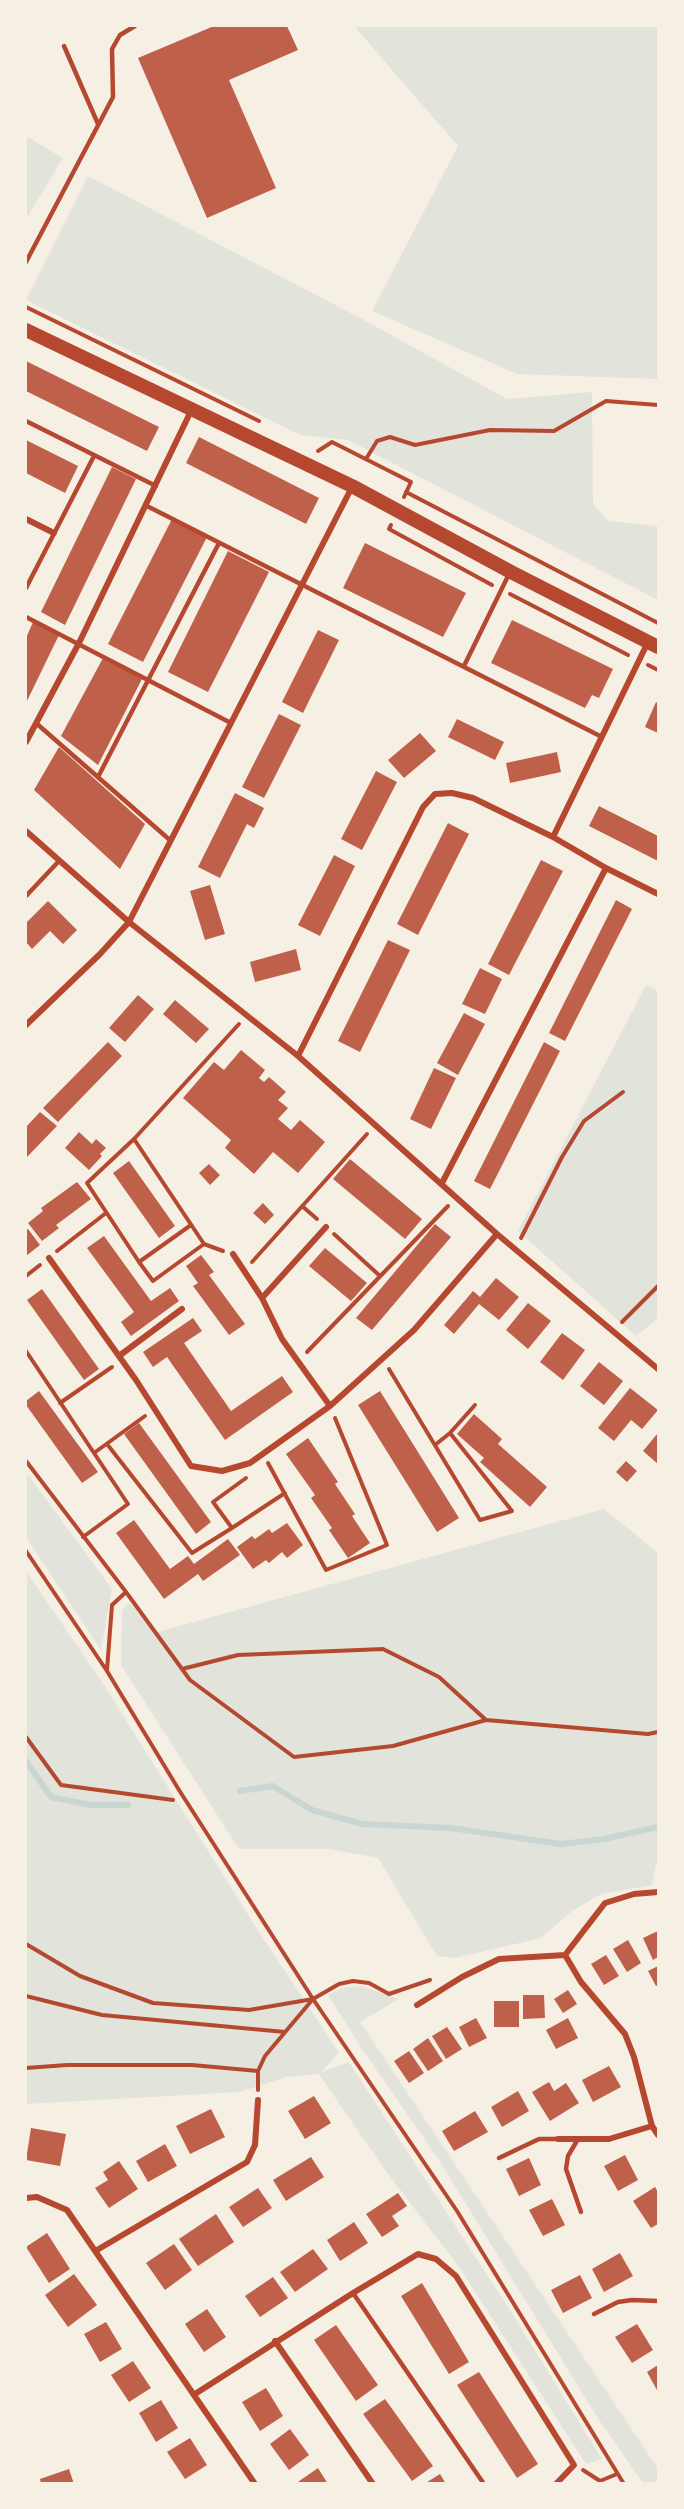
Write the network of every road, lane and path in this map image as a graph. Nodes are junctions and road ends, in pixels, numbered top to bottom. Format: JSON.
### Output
{"nodes":[{"id":1,"x":135,"y":26,"type":"edge"},
{"id":2,"x":64,"y":46,"type":"dead end"},
{"id":3,"x":98,"y":124,"type":"junction"},
{"id":4,"x":26,"y":262,"type":"edge"},
{"id":5,"x":26,"y":307,"type":"edge"},
{"id":6,"x":26,"y":330,"type":"edge"},
{"id":7,"x":658,"y":405,"type":"edge"},
{"id":8,"x":191,"y":411,"type":"junction"},
{"id":9,"x":26,"y":421,"type":"edge"},
{"id":10,"x":267,"y":425,"type":"dead end"},
{"id":11,"x":309,"y":445,"type":"dead end"},
{"id":12,"x":320,"y":450,"type":"junction"},
{"id":13,"x":94,"y":456,"type":"junction"},
{"id":14,"x":366,"y":459,"type":"junction"},
{"id":15,"x":300,"y":462,"type":"junction"},
{"id":16,"x":156,"y":486,"type":"junction"},
{"id":17,"x":352,"y":486,"type":"junction"},
{"id":18,"x":406,"y":492,"type":"junction"},
{"id":19,"x":147,"y":506,"type":"junction"},
{"id":20,"x":397,"y":511,"type":"junction"},
{"id":21,"x":26,"y":519,"type":"edge"},
{"id":22,"x":54,"y":534,"type":"junction"},
{"id":23,"x":219,"y":543,"type":"junction"},
{"id":24,"x":511,"y":572,"type":"junction"},
{"id":25,"x":303,"y":585,"type":"junction"},
{"id":26,"x":26,"y":588,"type":"edge"},
{"id":27,"x":501,"y":590,"type":"junction"},
{"id":28,"x":26,"y":616,"type":"edge"},
{"id":29,"x":658,"y":623,"type":"edge"},
{"id":30,"x":79,"y":644,"type":"junction"},
{"id":31,"x":653,"y":644,"type":"edge"},
{"id":32,"x":639,"y":660,"type":"junction"},
{"id":33,"x":465,"y":666,"type":"junction"},
{"id":34,"x":658,"y":670,"type":"edge"},
{"id":35,"x":150,"y":680,"type":"junction"},
{"id":36,"x":36,"y":723,"type":"junction"},
{"id":37,"x":231,"y":723,"type":"junction"},
{"id":38,"x":600,"y":736,"type":"junction"},
{"id":39,"x":26,"y":742,"type":"edge"},
{"id":40,"x":98,"y":777,"type":"junction"},
{"id":41,"x":26,"y":831,"type":"edge"},
{"id":42,"x":553,"y":837,"type":"junction"},
{"id":43,"x":171,"y":842,"type":"junction"},
{"id":44,"x":59,"y":861,"type":"junction"},
{"id":45,"x":606,"y":868,"type":"junction"},
{"id":46,"x":658,"y":894,"type":"edge"},
{"id":47,"x":26,"y":896,"type":"edge"},
{"id":48,"x":129,"y":922,"type":"junction"},
{"id":49,"x":248,"y":1015,"type":"junction"},
{"id":50,"x":26,"y":1025,"type":"edge"},
{"id":51,"x":298,"y":1056,"type":"junction"},
{"id":52,"x":623,"y":1092,"type":"dead end"},
{"id":53,"x":376,"y":1124,"type":"junction"},
{"id":54,"x":134,"y":1139,"type":"junction"},
{"id":55,"x":442,"y":1183,"type":"junction"},
{"id":56,"x":457,"y":1197,"type":"junction"},
{"id":57,"x":302,"y":1206,"type":"junction"},
{"id":58,"x":106,"y":1213,"type":"junction"},
{"id":59,"x":191,"y":1225,"type":"junction"},
{"id":60,"x":326,"y":1227,"type":"junction"},
{"id":61,"x":497,"y":1234,"type":"junction"},
{"id":62,"x":204,"y":1244,"type":"junction"},
{"id":63,"x":515,"y":1250,"type":"junction"},
{"id":64,"x":233,"y":1254,"type":"joint"},
{"id":65,"x":49,"y":1258,"type":"junction"},
{"id":66,"x":139,"y":1262,"type":"junction"},
{"id":67,"x":244,"y":1271,"type":"junction"},
{"id":68,"x":26,"y":1276,"type":"edge"},
{"id":69,"x":380,"y":1276,"type":"junction"},
{"id":70,"x":658,"y":1286,"type":"edge"},
{"id":71,"x":262,"y":1298,"type":"junction"},
{"id":72,"x":182,"y":1310,"type":"dead end"},
{"id":73,"x":613,"y":1331,"type":"junction"},
{"id":74,"x":26,"y":1351,"type":"edge"},
{"id":75,"x":121,"y":1358,"type":"junction"},
{"id":76,"x":382,"y":1359,"type":"junction"},
{"id":77,"x":298,"y":1361,"type":"junction"},
{"id":78,"x":658,"y":1370,"type":"edge"},
{"id":79,"x":60,"y":1402,"type":"junction"},
{"id":80,"x":475,"y":1405,"type":"dead end"},
{"id":81,"x":330,"y":1406,"type":"junction"},
{"id":82,"x":155,"y":1409,"type":"junction"},
{"id":83,"x":450,"y":1433,"type":"junction"},
{"id":84,"x":107,"y":1443,"type":"junction"},
{"id":85,"x":435,"y":1445,"type":"junction"},
{"id":86,"x":94,"y":1453,"type":"junction"},
{"id":87,"x":264,"y":1453,"type":"junction"},
{"id":88,"x":26,"y":1461,"type":"edge"},
{"id":89,"x":268,"y":1462,"type":"junction"},
{"id":90,"x":259,"y":1469,"type":"dead end"},
{"id":91,"x":250,"y":1476,"type":"dead end"},
{"id":92,"x":285,"y":1493,"type":"junction"},
{"id":93,"x":232,"y":1528,"type":"junction"},
{"id":94,"x":83,"y":1537,"type":"junction"},
{"id":95,"x":26,"y":1551,"type":"edge"},
{"id":96,"x":126,"y":1592,"type":"junction"},
{"id":97,"x":182,"y":1669,"type":"junction"},
{"id":98,"x":107,"y":1671,"type":"junction"},
{"id":99,"x":486,"y":1720,"type":"junction"},
{"id":100,"x":658,"y":1732,"type":"edge"},
{"id":101,"x":26,"y":1737,"type":"edge"},
{"id":102,"x":172,"y":1800,"type":"dead end"},
{"id":103,"x":658,"y":1892,"type":"edge"},
{"id":104,"x":26,"y":1944,"type":"edge"},
{"id":105,"x":565,"y":1955,"type":"junction"},
{"id":106,"x":432,"y":1979,"type":"dead end"},
{"id":107,"x":26,"y":1996,"type":"edge"},
{"id":108,"x":313,"y":1998,"type":"junction"},
{"id":109,"x":417,"y":2005,"type":"dead end"},
{"id":110,"x":285,"y":2032,"type":"junction"},
{"id":111,"x":26,"y":2068,"type":"edge"},
{"id":112,"x":258,"y":2071,"type":"junction"},
{"id":113,"x":258,"y":2100,"type":"joint"},
{"id":114,"x":652,"y":2126,"type":"junction"},
{"id":115,"x":658,"y":2135,"type":"edge"},
{"id":116,"x":558,"y":2139,"type":"joint"},
{"id":117,"x":578,"y":2139,"type":"junction"},
{"id":118,"x":499,"y":2158,"type":"dead end"},
{"id":119,"x":26,"y":2198,"type":"edge"},
{"id":120,"x":582,"y":2212,"type":"dead end"},
{"id":121,"x":97,"y":2250,"type":"junction"},
{"id":122,"x":353,"y":2293,"type":"junction"},
{"id":123,"x":658,"y":2301,"type":"edge"},
{"id":124,"x":594,"y":2314,"type":"dead end"},
{"id":125,"x":275,"y":2341,"type":"junction"},
{"id":126,"x":195,"y":2394,"type":"junction"},
{"id":127,"x":574,"y":2464,"type":"junction"},
{"id":128,"x":617,"y":2474,"type":"junction"},
{"id":129,"x":255,"y":2484,"type":"edge"},
{"id":130,"x":373,"y":2484,"type":"edge"},
{"id":131,"x":484,"y":2484,"type":"edge"},
{"id":132,"x":556,"y":2484,"type":"edge"},
{"id":133,"x":624,"y":2484,"type":"edge"}],
"edges":[{"from":1,"to":3,"type":"lane"},
{"from":2,"to":3,"type":"lane"},
{"from":3,"to":4,"type":"lane"},
{"from":5,"to":10,"type":"path"},
{"from":6,"to":8,"type":"main road"},
{"from":7,"to":14,"type":"path"},
{"from":8,"to":15,"type":"main road"},
{"from":8,"to":16,"type":"street"},
{"from":9,"to":13,"type":"lane"},
{"from":11,"to":12,"type":"path"},
{"from":12,"to":14,"type":"path"},
{"from":12,"to":15,"type":"path"},
{"from":13,"to":16,"type":"lane"},
{"from":13,"to":22,"type":"lane"},
{"from":14,"to":18,"type":"path"},
{"from":15,"to":17,"type":"main road"},
{"from":16,"to":19,"type":"street"},
{"from":17,"to":20,"type":"main road"},
{"from":17,"to":25,"type":"street"},
{"from":18,"to":20,"type":"path"},
{"from":18,"to":29,"type":"path"},
{"from":19,"to":23,"type":"lane"},
{"from":19,"to":30,"type":"street"},
{"from":20,"to":24,"type":"main road"},
{"from":20,"to":27,"type":"path"},
{"from":21,"to":22,"type":"street"},
{"from":22,"to":26,"type":"lane"},
{"from":23,"to":25,"type":"lane"},
{"from":23,"to":35,"type":"lane"},
{"from":24,"to":27,"type":"lane"},
{"from":24,"to":31,"type":"main road"},
{"from":25,"to":33,"type":"lane"},
{"from":25,"to":37,"type":"street"},
{"from":27,"to":32,"type":"path"},
{"from":27,"to":33,"type":"lane"},
{"from":28,"to":30,"type":"lane"},
{"from":30,"to":35,"type":"lane"},
{"from":30,"to":36,"type":"street"},
{"from":31,"to":32,"type":"street"},
{"from":32,"to":34,"type":"path"},
{"from":32,"to":38,"type":"street"},
{"from":33,"to":38,"type":"lane"},
{"from":35,"to":37,"type":"lane"},
{"from":35,"to":40,"type":"lane"},
{"from":36,"to":39,"type":"street"},
{"from":36,"to":40,"type":"lane"},
{"from":37,"to":43,"type":"street"},
{"from":38,"to":42,"type":"street"},
{"from":40,"to":43,"type":"lane"},
{"from":41,"to":44,"type":"street"},
{"from":42,"to":45,"type":"street"},
{"from":42,"to":51,"type":"street"},
{"from":43,"to":48,"type":"street"},
{"from":44,"to":47,"type":"lane"},
{"from":44,"to":48,"type":"street"},
{"from":45,"to":46,"type":"street"},
{"from":45,"to":55,"type":"street"},
{"from":48,"to":49,"type":"street"},
{"from":48,"to":50,"type":"street"},
{"from":49,"to":51,"type":"street"},
{"from":49,"to":54,"type":"path"},
{"from":51,"to":53,"type":"street"},
{"from":52,"to":63,"type":"path"},
{"from":53,"to":55,"type":"street"},
{"from":53,"to":57,"type":"path"},
{"from":54,"to":58,"type":"path"},
{"from":54,"to":59,"type":"path"},
{"from":55,"to":56,"type":"street"},
{"from":56,"to":61,"type":"street"},
{"from":56,"to":69,"type":"path"},
{"from":57,"to":60,"type":"path"},
{"from":57,"to":67,"type":"path"},
{"from":58,"to":65,"type":"path"},
{"from":58,"to":66,"type":"path"},
{"from":59,"to":62,"type":"path"},
{"from":59,"to":66,"type":"path"},
{"from":60,"to":69,"type":"path"},
{"from":60,"to":71,"type":"street"},
{"from":61,"to":63,"type":"street"},
{"from":61,"to":76,"type":"street"},
{"from":62,"to":64,"type":"path"},
{"from":62,"to":66,"type":"path"},
{"from":63,"to":73,"type":"street"},
{"from":64,"to":67,"type":"street"},
{"from":65,"to":68,"type":"path"},
{"from":65,"to":75,"type":"street"},
{"from":67,"to":71,"type":"street"},
{"from":69,"to":77,"type":"path"},
{"from":70,"to":73,"type":"path"},
{"from":71,"to":77,"type":"street"},
{"from":72,"to":75,"type":"street"},
{"from":73,"to":78,"type":"street"},
{"from":74,"to":79,"type":"path"},
{"from":75,"to":79,"type":"path"},
{"from":75,"to":82,"type":"street"},
{"from":76,"to":81,"type":"street"},
{"from":76,"to":85,"type":"path"},
{"from":77,"to":81,"type":"street"},
{"from":79,"to":86,"type":"path"},
{"from":80,"to":83,"type":"path"},
{"from":81,"to":87,"type":"street"},
{"from":81,"to":92,"type":"path"},
{"from":82,"to":84,"type":"path"},
{"from":82,"to":87,"type":"street"},
{"from":83,"to":85,"type":"path"},
{"from":83,"to":85,"type":"path"},
{"from":84,"to":86,"type":"path"},
{"from":84,"to":93,"type":"path"},
{"from":86,"to":94,"type":"path"},
{"from":87,"to":89,"type":"path"},
{"from":88,"to":94,"type":"path"},
{"from":89,"to":90,"type":"path"},
{"from":89,"to":92,"type":"path"},
{"from":91,"to":93,"type":"path"},
{"from":92,"to":93,"type":"path"},
{"from":94,"to":96,"type":"path"},
{"from":95,"to":98,"type":"path"},
{"from":96,"to":97,"type":"path"},
{"from":96,"to":98,"type":"path"},
{"from":97,"to":99,"type":"path"},
{"from":97,"to":99,"type":"path"},
{"from":98,"to":108,"type":"path"},
{"from":99,"to":100,"type":"path"},
{"from":101,"to":102,"type":"path"},
{"from":103,"to":105,"type":"street"},
{"from":104,"to":108,"type":"path"},
{"from":105,"to":109,"type":"street"},
{"from":105,"to":114,"type":"street"},
{"from":106,"to":108,"type":"path"},
{"from":107,"to":110,"type":"path"},
{"from":108,"to":110,"type":"path"},
{"from":108,"to":128,"type":"path"},
{"from":110,"to":112,"type":"path"},
{"from":111,"to":112,"type":"path"},
{"from":112,"to":113,"type":"path"},
{"from":113,"to":121,"type":"street"},
{"from":114,"to":115,"type":"street"},
{"from":114,"to":117,"type":"street"},
{"from":116,"to":117,"type":"street"},
{"from":116,"to":118,"type":"lane"},
{"from":117,"to":120,"type":"lane"},
{"from":119,"to":121,"type":"street"},
{"from":121,"to":126,"type":"street"},
{"from":122,"to":125,"type":"street"},
{"from":122,"to":127,"type":"street"},
{"from":122,"to":131,"type":"lane"},
{"from":123,"to":124,"type":"lane"},
{"from":125,"to":126,"type":"street"},
{"from":125,"to":130,"type":"street"},
{"from":126,"to":129,"type":"street"},
{"from":127,"to":128,"type":"path"},
{"from":127,"to":132,"type":"street"},
{"from":128,"to":133,"type":"path"}]}
